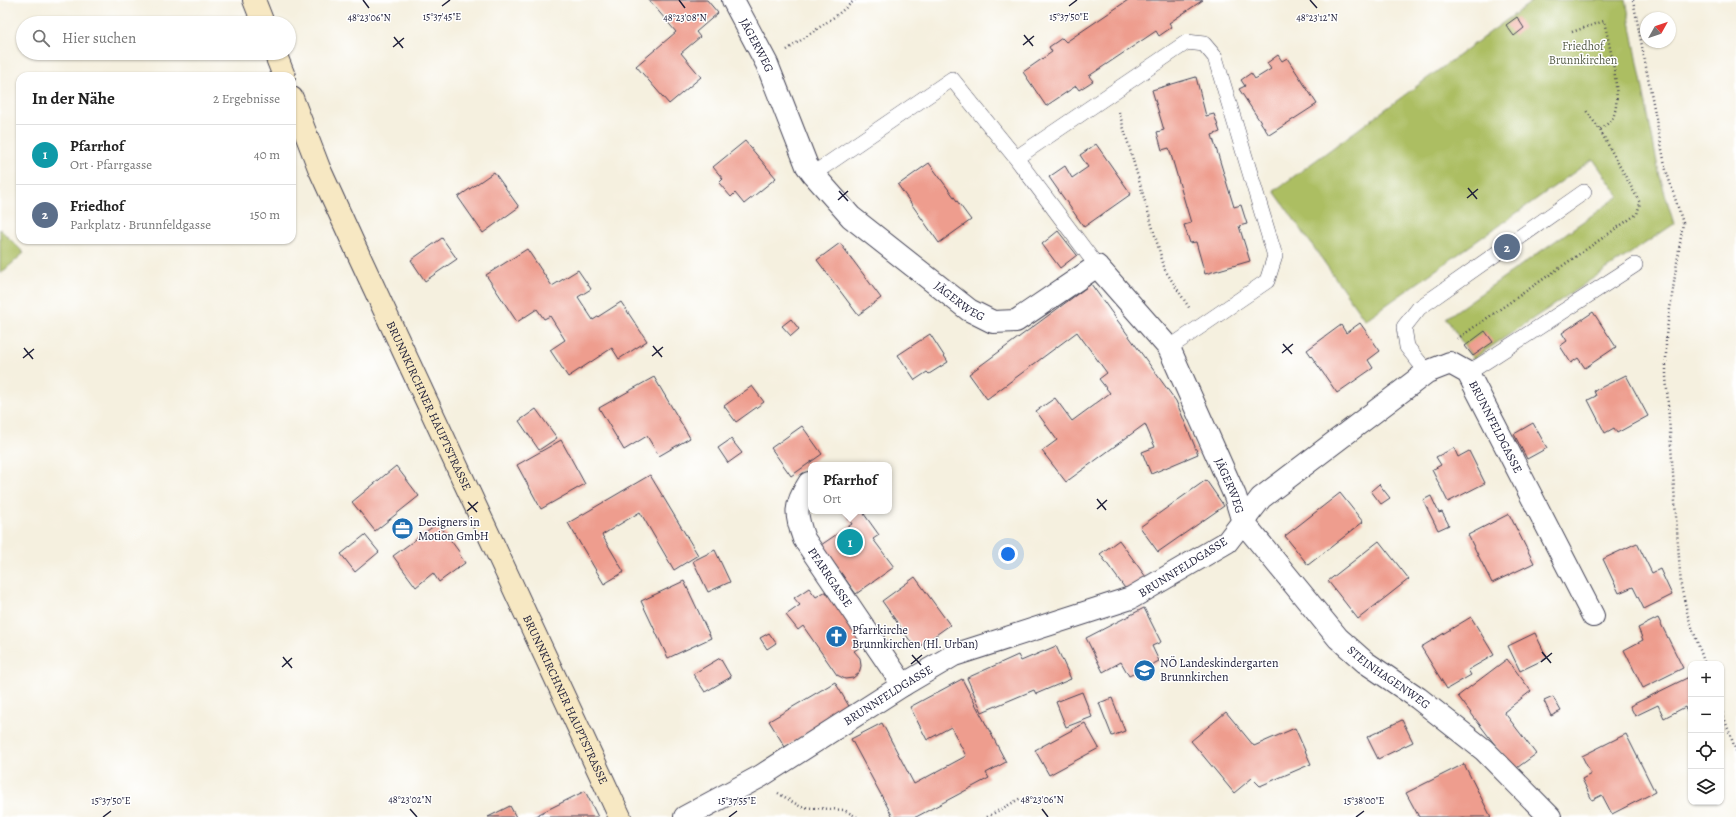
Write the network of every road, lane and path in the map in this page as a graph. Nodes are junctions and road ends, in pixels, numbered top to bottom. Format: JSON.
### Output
{"nodes":[{"id":1,"x":254,"y":0,"type":"edge"},
{"id":2,"x":733,"y":0,"type":"edge"},
{"id":3,"x":855,"y":0,"type":"edge"},
{"id":4,"x":1633,"y":0,"type":"edge"},
{"id":5,"x":260,"y":16,"type":"edge"},
{"id":6,"x":1572,"y":32,"type":"dead end"},
{"id":7,"x":278,"y":60,"type":"edge"},
{"id":8,"x":767,"y":64,"type":"junction"},
{"id":9,"x":282,"y":72,"type":"edge"},
{"id":10,"x":1114,"y":92,"type":"junction"},
{"id":11,"x":296,"y":108,"type":"edge"},
{"id":12,"x":1585,"y":109,"type":"dead end"},
{"id":13,"x":1600,"y":130,"type":"junction"},
{"id":14,"x":1016,"y":158,"type":"junction"},
{"id":15,"x":813,"y":174,"type":"junction"},
{"id":16,"x":1584,"y":192,"type":"dead end"},
{"id":17,"x":1635,"y":265,"type":"dead end"},
{"id":18,"x":1097,"y":266,"type":"junction"},
{"id":19,"x":1201,"y":326,"type":"junction"},
{"id":20,"x":1458,"y":338,"type":"dead end"},
{"id":21,"x":1169,"y":348,"type":"junction"},
{"id":22,"x":1427,"y":372,"type":"junction"},
{"id":23,"x":1468,"y":373,"type":"junction"},
{"id":24,"x":808,"y":484,"type":"edge"},
{"id":25,"x":1243,"y":522,"type":"junction"},
{"id":26,"x":1593,"y":616,"type":"dead end"},
{"id":27,"x":1704,"y":661,"type":"edge"},
{"id":28,"x":903,"y":685,"type":"junction"},
{"id":29,"x":1724,"y":717,"type":"edge"},
{"id":30,"x":1736,"y":751,"type":"edge"},
{"id":31,"x":760,"y":776,"type":"junction"},
{"id":32,"x":1021,"y":798,"type":"dead end"},
{"id":33,"x":620,"y":817,"type":"edge"},
{"id":34,"x":685,"y":817,"type":"edge"},
{"id":35,"x":857,"y":817,"type":"edge"},
{"id":36,"x":987,"y":817,"type":"edge"},
{"id":37,"x":1550,"y":817,"type":"edge"}],
"edges":[{"from":1,"to":5,"type":"main road"},
{"from":2,"to":8,"type":"street","name":"JÄGERWEG"},
{"from":3,"to":8,"type":"path"},
{"from":4,"to":27,"type":"path"},
{"from":6,"to":13,"type":"path"},
{"from":7,"to":9,"type":"main road"},
{"from":8,"to":15,"type":"street","name":"JÄGERWEG"},
{"from":10,"to":14,"type":"lane"},
{"from":10,"to":19,"type":"path"},
{"from":10,"to":19,"type":"lane"},
{"from":11,"to":33,"type":"main road","name":"BRUNNKIRCHNER HAUPTSTRASSE"},
{"from":12,"to":13,"type":"path"},
{"from":13,"to":20,"type":"path"},
{"from":14,"to":15,"type":"lane"},
{"from":14,"to":18,"type":"lane"},
{"from":15,"to":18,"type":"street","name":"JÄGERWEG"},
{"from":16,"to":22,"type":"lane"},
{"from":17,"to":23,"type":"lane"},
{"from":18,"to":21,"type":"street","name":"JÄGERWEG"},
{"from":19,"to":21,"type":"lane"},
{"from":21,"to":25,"type":"street","name":"JÄGERWEG"},
{"from":22,"to":23,"type":"street","name":"BRUNNFELDGASSE"},
{"from":22,"to":25,"type":"street","name":"BRUNNFELDGASSE"},
{"from":23,"to":26,"type":"street","name":"BRUNNFELDGASSE"},
{"from":24,"to":28,"type":"street","name":"PFARRGASSE"},
{"from":25,"to":28,"type":"street","name":"BRUNNFELDGASSE"},
{"from":25,"to":37,"type":"street","name":"STEINHAGENWEG"},
{"from":28,"to":31,"type":"street","name":"BRUNNFELDGASSE"},
{"from":29,"to":30,"type":"path"},
{"from":31,"to":34,"type":"street","name":"BRUNNFELDGASSE"},
{"from":31,"to":35,"type":"path"},
{"from":32,"to":36,"type":"path"}]}
